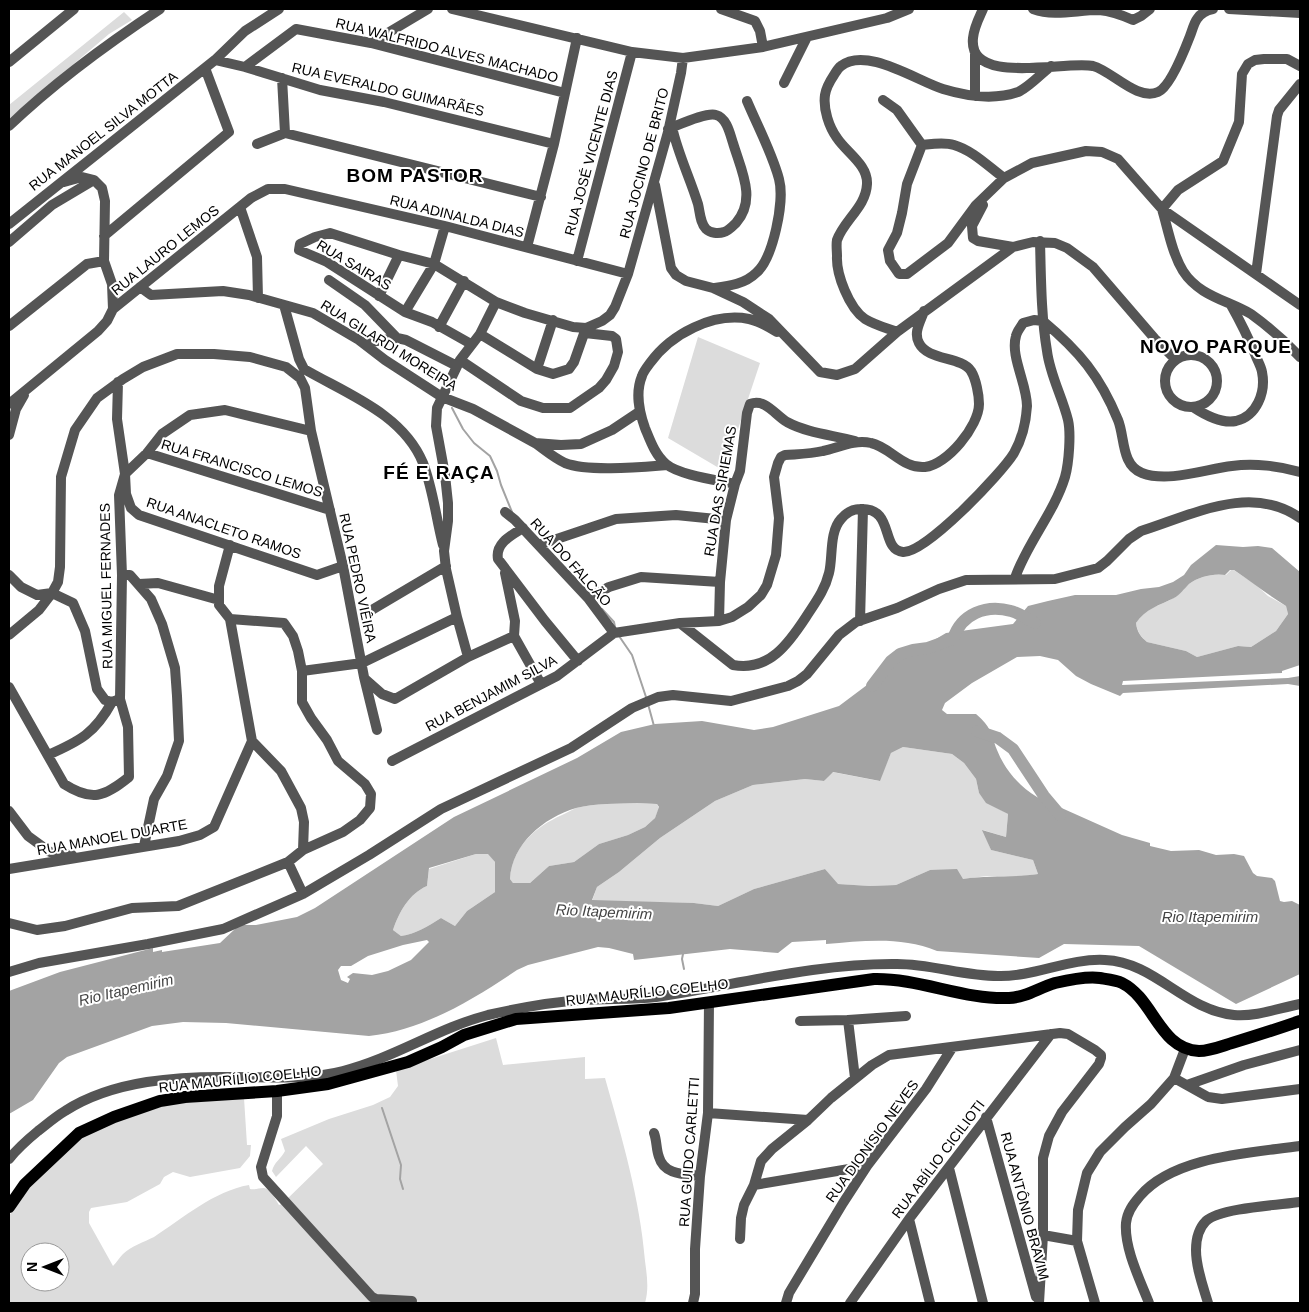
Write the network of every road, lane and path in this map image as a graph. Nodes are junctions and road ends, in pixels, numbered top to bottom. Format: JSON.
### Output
{"nodes":[{"id":1,"x":74,"y":9,"type":"edge"},
{"id":2,"x":160,"y":9,"type":"edge"},
{"id":3,"x":279,"y":9,"type":"edge"},
{"id":4,"x":428,"y":9,"type":"edge"},
{"id":5,"x":452,"y":9,"type":"edge"},
{"id":6,"x":721,"y":9,"type":"edge"},
{"id":7,"x":910,"y":9,"type":"edge"},
{"id":8,"x":983,"y":9,"type":"edge"},
{"id":9,"x":1033,"y":9,"type":"edge"},
{"id":10,"x":1150,"y":9,"type":"edge"},
{"id":11,"x":1213,"y":9,"type":"edge"},
{"id":12,"x":1229,"y":9,"type":"edge"},
{"id":13,"x":1300,"y":13,"type":"edge"},
{"id":14,"x":807,"y":37,"type":"junction"},
{"id":15,"x":577,"y":38,"type":"junction"},
{"id":16,"x":371,"y":43,"type":"junction"},
{"id":17,"x":763,"y":47,"type":"junction"},
{"id":18,"x":632,"y":52,"type":"junction"},
{"id":19,"x":975,"y":52,"type":"junction"},
{"id":20,"x":683,"y":58,"type":"junction"},
{"id":21,"x":215,"y":60,"type":"junction"},
{"id":22,"x":9,"y":62,"type":"edge"},
{"id":23,"x":1051,"y":66,"type":"junction"},
{"id":24,"x":1300,"y":66,"type":"edge"},
{"id":25,"x":245,"y":67,"type":"junction"},
{"id":26,"x":205,"y":68,"type":"junction"},
{"id":27,"x":282,"y":78,"type":"junction"},
{"id":28,"x":784,"y":83,"type":"dead end"},
{"id":29,"x":1300,"y":84,"type":"edge"},
{"id":30,"x":565,"y":93,"type":"junction"},
{"id":31,"x":975,"y":96,"type":"junction"},
{"id":32,"x":882,"y":100,"type":"dead end"},
{"id":33,"x":747,"y":101,"type":"dead end"},
{"id":34,"x":9,"y":126,"type":"edge"},
{"id":35,"x":670,"y":128,"type":"junction"},
{"id":36,"x":285,"y":133,"type":"junction"},
{"id":37,"x":257,"y":144,"type":"dead end"},
{"id":38,"x":554,"y":144,"type":"junction"},
{"id":39,"x":922,"y":145,"type":"junction"},
{"id":40,"x":1004,"y":178,"type":"junction"},
{"id":41,"x":94,"y":180,"type":"junction"},
{"id":42,"x":58,"y":184,"type":"junction"},
{"id":43,"x":654,"y":184,"type":"junction"},
{"id":44,"x":541,"y":197,"type":"junction"},
{"id":45,"x":251,"y":198,"type":"joint"},
{"id":46,"x":984,"y":198,"type":"junction"},
{"id":47,"x":240,"y":207,"type":"junction"},
{"id":48,"x":1162,"y":209,"type":"junction"},
{"id":49,"x":9,"y":224,"type":"edge"},
{"id":50,"x":446,"y":226,"type":"junction"},
{"id":51,"x":104,"y":236,"type":"junction"},
{"id":52,"x":1040,"y":241,"type":"junction"},
{"id":53,"x":9,"y":242,"type":"edge"},
{"id":54,"x":527,"y":247,"type":"junction"},
{"id":55,"x":1012,"y":247,"type":"junction"},
{"id":56,"x":399,"y":256,"type":"junction"},
{"id":57,"x":104,"y":261,"type":"junction"},
{"id":58,"x":577,"y":261,"type":"junction"},
{"id":59,"x":434,"y":264,"type":"junction"},
{"id":60,"x":628,"y":274,"type":"junction"},
{"id":61,"x":1256,"y":274,"type":"junction"},
{"id":62,"x":329,"y":280,"type":"dead end"},
{"id":63,"x":464,"y":281,"type":"junction"},
{"id":64,"x":140,"y":288,"type":"junction"},
{"id":65,"x":712,"y":288,"type":"junction"},
{"id":66,"x":379,"y":296,"type":"junction"},
{"id":67,"x":258,"y":298,"type":"junction"},
{"id":68,"x":496,"y":302,"type":"junction"},
{"id":69,"x":284,"y":305,"type":"junction"},
{"id":70,"x":1231,"y":305,"type":"junction"},
{"id":71,"x":1300,"y":305,"type":"edge"},
{"id":72,"x":113,"y":309,"type":"junction"},
{"id":73,"x":924,"y":310,"type":"junction"},
{"id":74,"x":406,"y":312,"type":"junction"},
{"id":75,"x":553,"y":320,"type":"junction"},
{"id":76,"x":1043,"y":321,"type":"junction"},
{"id":77,"x":9,"y":326,"type":"edge"},
{"id":78,"x":439,"y":327,"type":"junction"},
{"id":79,"x":585,"y":330,"type":"junction"},
{"id":80,"x":897,"y":332,"type":"junction"},
{"id":81,"x":480,"y":334,"type":"junction"},
{"id":82,"x":783,"y":334,"type":"junction"},
{"id":83,"x":397,"y":338,"type":"junction"},
{"id":84,"x":363,"y":343,"type":"junction"},
{"id":85,"x":471,"y":344,"type":"junction"},
{"id":86,"x":1300,"y":357,"type":"edge"},
{"id":87,"x":1176,"y":360,"type":"junction"},
{"id":88,"x":458,"y":363,"type":"junction"},
{"id":89,"x":537,"y":369,"type":"junction"},
{"id":90,"x":118,"y":382,"type":"junction"},
{"id":91,"x":28,"y":389,"type":"junction"},
{"id":92,"x":442,"y":397,"type":"junction"},
{"id":93,"x":9,"y":404,"type":"edge"},
{"id":94,"x":1193,"y":407,"type":"junction"},
{"id":95,"x":639,"y":412,"type":"junction"},
{"id":96,"x":311,"y":431,"type":"junction"},
{"id":97,"x":9,"y":434,"type":"edge"},
{"id":98,"x":858,"y":442,"type":"junction"},
{"id":99,"x":535,"y":443,"type":"junction"},
{"id":100,"x":147,"y":453,"type":"junction"},
{"id":101,"x":667,"y":465,"type":"junction"},
{"id":102,"x":1300,"y":472,"type":"edge"},
{"id":103,"x":125,"y":474,"type":"junction"},
{"id":104,"x":735,"y":484,"type":"junction"},
{"id":105,"x":863,"y":508,"type":"junction"},
{"id":106,"x":330,"y":510,"type":"junction"},
{"id":107,"x":505,"y":512,"type":"dead end"},
{"id":108,"x":1300,"y":518,"type":"edge"},
{"id":109,"x":726,"y":520,"type":"junction"},
{"id":110,"x":523,"y":528,"type":"junction"},
{"id":111,"x":230,"y":545,"type":"junction"},
{"id":112,"x":539,"y":545,"type":"junction"},
{"id":113,"x":444,"y":551,"type":"junction"},
{"id":114,"x":343,"y":566,"type":"junction"},
{"id":115,"x":446,"y":566,"type":"junction"},
{"id":116,"x":504,"y":567,"type":"junction"},
{"id":117,"x":9,"y":575,"type":"edge"},
{"id":118,"x":122,"y":575,"type":"junction"},
{"id":119,"x":1015,"y":578,"type":"junction"},
{"id":120,"x":720,"y":582,"type":"junction"},
{"id":121,"x":139,"y":584,"type":"junction"},
{"id":122,"x":52,"y":593,"type":"junction"},
{"id":123,"x":588,"y":598,"type":"junction"},
{"id":124,"x":219,"y":600,"type":"junction"},
{"id":125,"x":365,"y":614,"type":"dead end"},
{"id":126,"x":456,"y":617,"type":"junction"},
{"id":127,"x":230,"y":620,"type":"junction"},
{"id":128,"x":860,"y":620,"type":"junction"},
{"id":129,"x":719,"y":621,"type":"junction"},
{"id":130,"x":680,"y":623,"type":"junction"},
{"id":131,"x":614,"y":633,"type":"junction"},
{"id":132,"x":9,"y":635,"type":"edge"},
{"id":133,"x":514,"y":636,"type":"junction"},
{"id":134,"x":468,"y":657,"type":"junction"},
{"id":135,"x":578,"y":661,"type":"junction"},
{"id":136,"x":362,"y":663,"type":"junction"},
{"id":137,"x":302,"y":671,"type":"junction"},
{"id":138,"x":364,"y":677,"type":"junction"},
{"id":139,"x":541,"y":684,"type":"junction"},
{"id":140,"x":9,"y":687,"type":"edge"},
{"id":141,"x":116,"y":700,"type":"junction"},
{"id":142,"x":377,"y":730,"type":"dead end"},
{"id":143,"x":252,"y":741,"type":"junction"},
{"id":144,"x":48,"y":755,"type":"junction"},
{"id":145,"x":392,"y":761,"type":"dead end"},
{"id":146,"x":9,"y":811,"type":"edge"},
{"id":147,"x":144,"y":846,"type":"junction"},
{"id":148,"x":303,"y":850,"type":"junction"},
{"id":149,"x":81,"y":856,"type":"junction"},
{"id":150,"x":288,"y":862,"type":"junction"},
{"id":151,"x":9,"y":869,"type":"edge"},
{"id":152,"x":303,"y":894,"type":"junction"},
{"id":153,"x":9,"y":923,"type":"edge"},
{"id":154,"x":9,"y":972,"type":"edge"},
{"id":155,"x":804,"y":972,"type":"junction"},
{"id":156,"x":805,"y":988,"type":"junction"},
{"id":157,"x":709,"y":1002,"type":"junction"},
{"id":158,"x":1300,"y":1004,"type":"edge"},
{"id":159,"x":640,"y":1005,"type":"junction"},
{"id":160,"x":906,"y":1016,"type":"dead end"},
{"id":161,"x":848,"y":1020,"type":"junction"},
{"id":162,"x":800,"y":1021,"type":"dead end"},
{"id":163,"x":1300,"y":1021,"type":"edge"},
{"id":164,"x":1050,"y":1034,"type":"junction"},
{"id":165,"x":952,"y":1048,"type":"junction"},
{"id":166,"x":1185,"y":1049,"type":"junction"},
{"id":167,"x":1300,"y":1050,"type":"edge"},
{"id":168,"x":855,"y":1078,"type":"junction"},
{"id":169,"x":1174,"y":1078,"type":"junction"},
{"id":170,"x":1187,"y":1085,"type":"junction"},
{"id":171,"x":1300,"y":1089,"type":"edge"},
{"id":172,"x":277,"y":1091,"type":"junction"},
{"id":173,"x":708,"y":1113,"type":"junction"},
{"id":174,"x":986,"y":1117,"type":"junction"},
{"id":175,"x":808,"y":1120,"type":"junction"},
{"id":176,"x":654,"y":1133,"type":"dead end"},
{"id":177,"x":1300,"y":1146,"type":"edge"},
{"id":178,"x":9,"y":1159,"type":"edge"},
{"id":179,"x":867,"y":1166,"type":"junction"},
{"id":180,"x":949,"y":1168,"type":"junction"},
{"id":181,"x":700,"y":1176,"type":"junction"},
{"id":182,"x":754,"y":1185,"type":"junction"},
{"id":183,"x":1300,"y":1202,"type":"edge"},
{"id":184,"x":9,"y":1207,"type":"edge"},
{"id":185,"x":909,"y":1219,"type":"junction"},
{"id":186,"x":1043,"y":1235,"type":"junction"},
{"id":187,"x":740,"y":1239,"type":"dead end"},
{"id":188,"x":1077,"y":1241,"type":"junction"},
{"id":189,"x":412,"y":1301,"type":"dead end"},
{"id":190,"x":854,"y":1301,"type":"edge"},
{"id":191,"x":693,"y":1303,"type":"edge"},
{"id":192,"x":786,"y":1303,"type":"edge"},
{"id":193,"x":930,"y":1303,"type":"edge"},
{"id":194,"x":983,"y":1303,"type":"edge"},
{"id":195,"x":1038,"y":1303,"type":"edge"},
{"id":196,"x":1095,"y":1303,"type":"edge"},
{"id":197,"x":1149,"y":1303,"type":"edge"},
{"id":198,"x":1208,"y":1303,"type":"edge"}],
"edges":[{"from":1,"to":22,"type":"street"},
{"from":2,"to":34,"type":"street"},
{"from":3,"to":21,"type":"street","name":"RUA MANOEL SILVA MOTTA"},
{"from":4,"to":16,"type":"street"},
{"from":5,"to":15,"type":"street"},
{"from":6,"to":17,"type":"street"},
{"from":7,"to":14,"type":"street"},
{"from":8,"to":19,"type":"street"},
{"from":9,"to":10,"type":"street"},
{"from":11,"to":23,"type":"street"},
{"from":12,"to":13,"type":"street"},
{"from":14,"to":17,"type":"street"},
{"from":14,"to":28,"type":"street"},
{"from":15,"to":18,"type":"street"},
{"from":15,"to":30,"type":"street"},
{"from":16,"to":25,"type":"street","name":"RUA WALFRIDO ALVES MACHADO"},
{"from":16,"to":30,"type":"street","name":"RUA WALFRIDO ALVES MACHADO"},
{"from":17,"to":20,"type":"street"},
{"from":18,"to":20,"type":"street"},
{"from":18,"to":58,"type":"street","name":"RUA JOSÉ VICENTE DIAS"},
{"from":19,"to":23,"type":"street"},
{"from":19,"to":31,"type":"street"},
{"from":20,"to":35,"type":"street","name":"RUA JOCINO DE BRITO"},
{"from":21,"to":25,"type":"street","name":"RUA EVERALDO GUIMARÃES"},
{"from":21,"to":26,"type":"street","name":"RUA MANOEL SILVA MOTTA"},
{"from":23,"to":31,"type":"street"},
{"from":24,"to":48,"type":"street"},
{"from":25,"to":27,"type":"street","name":"RUA EVERALDO GUIMARÃES"},
{"from":26,"to":42,"type":"street","name":"RUA MANOEL SILVA MOTTA"},
{"from":26,"to":51,"type":"street"},
{"from":27,"to":36,"type":"street"},
{"from":27,"to":38,"type":"street","name":"RUA EVERALDO GUIMARÃES"},
{"from":29,"to":61,"type":"street"},
{"from":30,"to":38,"type":"street"},
{"from":31,"to":80,"type":"street"},
{"from":32,"to":39,"type":"street"},
{"from":33,"to":65,"type":"street"},
{"from":35,"to":35,"type":"street"},
{"from":35,"to":43,"type":"street","name":"RUA JOCINO DE BRITO"},
{"from":36,"to":37,"type":"street"},
{"from":36,"to":44,"type":"street"},
{"from":38,"to":44,"type":"street"},
{"from":39,"to":40,"type":"street"},
{"from":39,"to":46,"type":"street"},
{"from":40,"to":46,"type":"street"},
{"from":40,"to":48,"type":"street"},
{"from":41,"to":42,"type":"street"},
{"from":41,"to":51,"type":"street"},
{"from":41,"to":53,"type":"street"},
{"from":42,"to":49,"type":"street","name":"RUA MANOEL SILVA MOTTA"},
{"from":43,"to":60,"type":"street","name":"RUA JOCINO DE BRITO"},
{"from":43,"to":65,"type":"street"},
{"from":44,"to":54,"type":"street"},
{"from":45,"to":47,"type":"street","name":"RUA LAURO LEMOS"},
{"from":45,"to":50,"type":"street","name":"RUA ADINALDA DIAS"},
{"from":46,"to":55,"type":"street"},
{"from":47,"to":64,"type":"street","name":"RUA LAURO LEMOS"},
{"from":47,"to":67,"type":"street"},
{"from":48,"to":61,"type":"street"},
{"from":48,"to":70,"type":"street"},
{"from":50,"to":54,"type":"street","name":"RUA ADINALDA DIAS"},
{"from":50,"to":59,"type":"street"},
{"from":51,"to":57,"type":"street"},
{"from":52,"to":55,"type":"street"},
{"from":52,"to":76,"type":"street"},
{"from":52,"to":87,"type":"street"},
{"from":54,"to":58,"type":"street","name":"RUA ADINALDA DIAS"},
{"from":55,"to":73,"type":"street"},
{"from":56,"to":59,"type":"street","name":"RUA SAIRAS"},
{"from":56,"to":66,"type":"street"},
{"from":56,"to":66,"type":"street","name":"RUA SAIRAS"},
{"from":57,"to":72,"type":"street"},
{"from":57,"to":77,"type":"street"},
{"from":58,"to":60,"type":"street","name":"RUA ADINALDA DIAS"},
{"from":59,"to":63,"type":"street","name":"RUA SAIRAS"},
{"from":59,"to":74,"type":"street"},
{"from":60,"to":79,"type":"street","name":"RUA JOCINO DE BRITO"},
{"from":61,"to":71,"type":"street"},
{"from":62,"to":83,"type":"street"},
{"from":63,"to":68,"type":"street","name":"RUA SAIRAS"},
{"from":63,"to":78,"type":"street"},
{"from":64,"to":67,"type":"street","name":"RUA GILARDI MOREIRA"},
{"from":64,"to":72,"type":"street","name":"RUA LAURO LEMOS"},
{"from":65,"to":82,"type":"street"},
{"from":66,"to":74,"type":"street","name":"RUA SAIRAS"},
{"from":67,"to":69,"type":"street","name":"RUA GILARDI MOREIRA"},
{"from":68,"to":75,"type":"street","name":"RUA SAIRAS"},
{"from":68,"to":81,"type":"street"},
{"from":69,"to":84,"type":"street","name":"RUA GILARDI MOREIRA"},
{"from":69,"to":113,"type":"street"},
{"from":70,"to":86,"type":"street"},
{"from":70,"to":94,"type":"street"},
{"from":72,"to":91,"type":"street","name":"RUA LAURO LEMOS"},
{"from":73,"to":80,"type":"street"},
{"from":73,"to":98,"type":"street"},
{"from":74,"to":78,"type":"street","name":"RUA SAIRAS"},
{"from":75,"to":79,"type":"street","name":"RUA SAIRAS"},
{"from":75,"to":89,"type":"street"},
{"from":76,"to":102,"type":"street"},
{"from":76,"to":105,"type":"street"},
{"from":76,"to":119,"type":"street"},
{"from":78,"to":85,"type":"street","name":"RUA SAIRAS"},
{"from":79,"to":88,"type":"street","name":"RUA SAIRAS"},
{"from":79,"to":89,"type":"street"},
{"from":80,"to":82,"type":"street"},
{"from":81,"to":85,"type":"street"},
{"from":81,"to":89,"type":"street"},
{"from":82,"to":95,"type":"street"},
{"from":83,"to":84,"type":"street"},
{"from":83,"to":88,"type":"street"},
{"from":84,"to":92,"type":"street","name":"RUA GILARDI MOREIRA"},
{"from":85,"to":88,"type":"street"},
{"from":87,"to":94,"type":"street"},
{"from":87,"to":94,"type":"street"},
{"from":88,"to":92,"type":"street"},
{"from":90,"to":96,"type":"street","name":"RUA PEDRO VIÊIRA"},
{"from":90,"to":103,"type":"street","name":"RUA ANACLETO RAMOS"},
{"from":90,"to":122,"type":"street","name":"RUA PEDRO VIÊIRA"},
{"from":91,"to":93,"type":"street","name":"RUA LAURO LEMOS"},
{"from":91,"to":97,"type":"street"},
{"from":92,"to":99,"type":"street","name":"RUA GILARDI MOREIRA"},
{"from":92,"to":113,"type":"street"},
{"from":95,"to":99,"type":"street","name":"RUA GILARDI MOREIRA"},
{"from":95,"to":101,"type":"street"},
{"from":96,"to":100,"type":"street"},
{"from":96,"to":106,"type":"street","name":"RUA PEDRO VIÊIRA"},
{"from":98,"to":104,"type":"street","name":"RUA DAS SIRIEMAS"},
{"from":98,"to":129,"type":"street"},
{"from":99,"to":101,"type":"street"},
{"from":100,"to":103,"type":"street"},
{"from":100,"to":106,"type":"street","name":"RUA FRANCISCO LEMOS"},
{"from":101,"to":104,"type":"street"},
{"from":103,"to":111,"type":"street","name":"RUA ANACLETO RAMOS"},
{"from":103,"to":118,"type":"street","name":"RUA MIGUEL FERNADES"},
{"from":104,"to":109,"type":"street","name":"RUA DAS SIRIEMAS"},
{"from":105,"to":128,"type":"street"},
{"from":105,"to":130,"type":"street"},
{"from":106,"to":114,"type":"street","name":"RUA PEDRO VIÊIRA"},
{"from":107,"to":110,"type":"street","name":"RUA DO FALCÃO"},
{"from":108,"to":119,"type":"street"},
{"from":109,"to":112,"type":"street"},
{"from":109,"to":120,"type":"street","name":"RUA DAS SIRIEMAS"},
{"from":110,"to":112,"type":"street","name":"RUA DO FALCÃO"},
{"from":110,"to":116,"type":"street"},
{"from":111,"to":114,"type":"street","name":"RUA ANACLETO RAMOS"},
{"from":111,"to":124,"type":"street"},
{"from":112,"to":123,"type":"street","name":"RUA DO FALCÃO"},
{"from":113,"to":115,"type":"street"},
{"from":114,"to":136,"type":"street","name":"RUA PEDRO VIÊIRA"},
{"from":115,"to":125,"type":"street"},
{"from":115,"to":126,"type":"street"},
{"from":116,"to":133,"type":"street"},
{"from":116,"to":135,"type":"street"},
{"from":117,"to":122,"type":"street"},
{"from":118,"to":121,"type":"street"},
{"from":118,"to":141,"type":"street","name":"RUA MIGUEL FERNADES"},
{"from":119,"to":128,"type":"street"},
{"from":120,"to":123,"type":"street"},
{"from":120,"to":129,"type":"street","name":"RUA DAS SIRIEMAS"},
{"from":121,"to":124,"type":"street"},
{"from":121,"to":147,"type":"street"},
{"from":122,"to":132,"type":"street"},
{"from":122,"to":141,"type":"street"},
{"from":123,"to":131,"type":"street","name":"RUA DO FALCÃO"},
{"from":124,"to":127,"type":"street"},
{"from":126,"to":134,"type":"street"},
{"from":126,"to":136,"type":"street"},
{"from":127,"to":137,"type":"street"},
{"from":127,"to":143,"type":"street"},
{"from":128,"to":152,"type":"street"},
{"from":129,"to":130,"type":"street","name":"RUA BENJAMIM SILVA"},
{"from":130,"to":131,"type":"street","name":"RUA BENJAMIM SILVA"},
{"from":131,"to":135,"type":"street","name":"RUA BENJAMIM SILVA"},
{"from":133,"to":134,"type":"street"},
{"from":133,"to":139,"type":"street"},
{"from":134,"to":138,"type":"street"},
{"from":135,"to":139,"type":"street","name":"RUA BENJAMIM SILVA"},
{"from":136,"to":137,"type":"street"},
{"from":136,"to":138,"type":"street","name":"RUA PEDRO VIÊIRA"},
{"from":137,"to":148,"type":"street"},
{"from":138,"to":142,"type":"street","name":"RUA PEDRO VIÊIRA"},
{"from":139,"to":145,"type":"street","name":"RUA BENJAMIM SILVA"},
{"from":140,"to":144,"type":"street"},
{"from":141,"to":144,"type":"street"},
{"from":141,"to":144,"type":"street"},
{"from":143,"to":147,"type":"street","name":"RUA MANOEL DUARTE"},
{"from":143,"to":148,"type":"street"},
{"from":146,"to":149,"type":"street"},
{"from":147,"to":149,"type":"street","name":"RUA MANOEL DUARTE"},
{"from":148,"to":150,"type":"street"},
{"from":149,"to":151,"type":"street","name":"RUA MANOEL DUARTE"},
{"from":150,"to":152,"type":"street"},
{"from":150,"to":153,"type":"street"},
{"from":152,"to":154,"type":"street"},
{"from":155,"to":156,"type":"street"},
{"from":155,"to":158,"type":"street"},
{"from":155,"to":159,"type":"street"},
{"from":156,"to":157,"type":"main road","name":"RUA MAURÍLIO COELHO"},
{"from":156,"to":166,"type":"main road","name":"RUA MAURÍLIO COELHO"},
{"from":157,"to":159,"type":"main road","name":"RUA MAURÍLIO COELHO"},
{"from":157,"to":173,"type":"street","name":"RUA GUIDO CARLETTI"},
{"from":159,"to":172,"type":"main road","name":"RUA MAURÍLIO COELHO"},
{"from":159,"to":178,"type":"street"},
{"from":160,"to":161,"type":"street"},
{"from":161,"to":162,"type":"street"},
{"from":161,"to":168,"type":"street"},
{"from":163,"to":166,"type":"main road"},
{"from":164,"to":165,"type":"street"},
{"from":164,"to":174,"type":"street","name":"RUA ABÍLIO CICILIOTI"},
{"from":164,"to":186,"type":"street"},
{"from":165,"to":168,"type":"street"},
{"from":165,"to":179,"type":"street","name":"RUA DIONÍSIO NEVES"},
{"from":166,"to":169,"type":"street"},
{"from":167,"to":170,"type":"street"},
{"from":168,"to":175,"type":"street"},
{"from":169,"to":170,"type":"street"},
{"from":169,"to":188,"type":"street"},
{"from":170,"to":171,"type":"street"},
{"from":172,"to":184,"type":"main road","name":"RUA MAURÍLIO COELHO"},
{"from":172,"to":189,"type":"street"},
{"from":173,"to":175,"type":"street"},
{"from":173,"to":181,"type":"street","name":"RUA GUIDO CARLETTI"},
{"from":174,"to":180,"type":"street","name":"RUA ABÍLIO CICILIOTI"},
{"from":174,"to":195,"type":"street","name":"RUA ANTÔNIO BRAVIM"},
{"from":175,"to":182,"type":"street"},
{"from":176,"to":181,"type":"street"},
{"from":177,"to":197,"type":"street"},
{"from":179,"to":182,"type":"street"},
{"from":179,"to":192,"type":"street","name":"RUA DIONÍSIO NEVES"},
{"from":180,"to":185,"type":"street","name":"RUA ABÍLIO CICILIOTI"},
{"from":180,"to":194,"type":"street"},
{"from":181,"to":191,"type":"street","name":"RUA GUIDO CARLETTI"},
{"from":182,"to":187,"type":"street"},
{"from":183,"to":198,"type":"street"},
{"from":185,"to":190,"type":"street","name":"RUA ABÍLIO CICILIOTI"},
{"from":185,"to":193,"type":"street"},
{"from":186,"to":188,"type":"street"},
{"from":186,"to":195,"type":"street"},
{"from":188,"to":196,"type":"street"}]}
